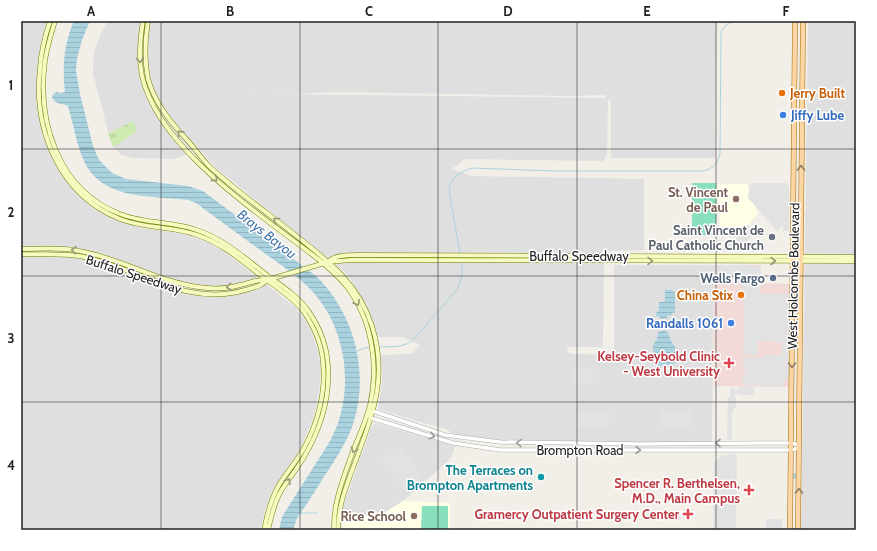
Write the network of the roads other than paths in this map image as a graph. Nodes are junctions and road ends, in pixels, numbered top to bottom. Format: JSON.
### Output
{"nodes":[{"id":1,"x":50,"y":21,"type":"edge"},
{"id":2,"x":55,"y":21,"type":"edge"},
{"id":3,"x":143,"y":21,"type":"edge"},
{"id":4,"x":148,"y":21,"type":"edge"},
{"id":5,"x":795,"y":21,"type":"edge"},
{"id":6,"x":803,"y":21,"type":"edge"},
{"id":7,"x":802,"y":63,"type":"junction"},
{"id":8,"x":795,"y":66,"type":"junction"},
{"id":9,"x":148,"y":78,"type":"junction"},
{"id":10,"x":143,"y":80,"type":"junction"},
{"id":11,"x":795,"y":104,"type":"junction"},
{"id":12,"x":802,"y":111,"type":"junction"},
{"id":13,"x":794,"y":181,"type":"junction"},
{"id":14,"x":801,"y":181,"type":"junction"},
{"id":15,"x":21,"y":249,"type":"edge"},
{"id":16,"x":21,"y":254,"type":"edge"},
{"id":17,"x":312,"y":255,"type":"junction"},
{"id":18,"x":737,"y":256,"type":"junction"},
{"id":19,"x":856,"y":257,"type":"edge"},
{"id":20,"x":456,"y":258,"type":"junction"},
{"id":21,"x":465,"y":258,"type":"junction"},
{"id":22,"x":793,"y":259,"type":"junction"},
{"id":23,"x":801,"y":259,"type":"junction"},
{"id":24,"x":342,"y":261,"type":"junction"},
{"id":25,"x":856,"y":261,"type":"edge"},
{"id":26,"x":328,"y":262,"type":"junction"},
{"id":27,"x":734,"y":262,"type":"junction"},
{"id":28,"x":323,"y":263,"type":"junction"},
{"id":29,"x":311,"y":267,"type":"junction"},
{"id":30,"x":255,"y":271,"type":"junction"},
{"id":31,"x":341,"y":272,"type":"junction"},
{"id":32,"x":285,"y":275,"type":"junction"},
{"id":33,"x":272,"y":278,"type":"junction"},
{"id":34,"x":267,"y":280,"type":"junction"},
{"id":35,"x":254,"y":281,"type":"junction"},
{"id":36,"x":283,"y":287,"type":"junction"},
{"id":37,"x":375,"y":351,"type":"junction"},
{"id":38,"x":373,"y":411,"type":"junction"},
{"id":39,"x":368,"y":413,"type":"junction"},
{"id":40,"x":371,"y":418,"type":"junction"},
{"id":41,"x":412,"y":424,"type":"junction"},
{"id":42,"x":411,"y":430,"type":"junction"},
{"id":43,"x":455,"y":435,"type":"junction"},
{"id":44,"x":453,"y":443,"type":"junction"},
{"id":45,"x":573,"y":443,"type":"junction"},
{"id":46,"x":744,"y":443,"type":"junction"},
{"id":47,"x":791,"y":443,"type":"junction"},
{"id":48,"x":799,"y":446,"type":"junction"},
{"id":49,"x":573,"y":450,"type":"junction"},
{"id":50,"x":743,"y":450,"type":"junction"},
{"id":51,"x":791,"y":450,"type":"junction"},
{"id":52,"x":345,"y":475,"type":"junction"},
{"id":53,"x":350,"y":476,"type":"junction"},
{"id":54,"x":264,"y":530,"type":"edge"},
{"id":55,"x":268,"y":530,"type":"edge"},
{"id":56,"x":334,"y":530,"type":"edge"},
{"id":57,"x":338,"y":530,"type":"edge"},
{"id":58,"x":790,"y":530,"type":"edge"},
{"id":59,"x":798,"y":530,"type":"edge"}],
"edges":[{"from":1,"to":30,"type":"main road"},
{"from":2,"to":33,"type":"main road"},
{"from":3,"to":10,"type":"main road","one_way":true},
{"from":4,"to":9,"type":"main road"},
{"from":5,"to":8,"type":"main road","name":"West Holcombe Boulevard"},
{"from":6,"to":7,"type":"main road","name":"West Holcombe Boulevard"},
{"from":7,"to":8,"type":"main road"},
{"from":7,"to":12,"type":"main road","name":"West Holcombe Boulevard"},
{"from":8,"to":11,"type":"main road","name":"West Holcombe Boulevard"},
{"from":9,"to":10,"type":"main road"},
{"from":26,"to":9,"type":"main road","one_way":true},
{"from":10,"to":17,"type":"main road","one_way":true},
{"from":11,"to":12,"type":"main road"},
{"from":11,"to":13,"type":"main road","name":"West Holcombe Boulevard"},
{"from":14,"to":12,"type":"main road","name":"West Holcombe Boulevard","one_way":true},
{"from":13,"to":14,"type":"main road"},
{"from":13,"to":22,"type":"main road","name":"West Holcombe Boulevard"},
{"from":14,"to":23,"type":"main road","name":"West Holcombe Boulevard"},
{"from":35,"to":15,"type":"main road","name":"Buffalo Speedway","one_way":true},
{"from":16,"to":34,"type":"main road","name":"Buffalo Speedway"},
{"from":17,"to":28,"type":"main road"},
{"from":17,"to":29,"type":"main road"},
{"from":18,"to":21,"type":"main road","name":"Buffalo Speedway"},
{"from":18,"to":22,"type":"main road","name":"Buffalo Speedway"},
{"from":18,"to":27,"type":"main road"},
{"from":19,"to":23,"type":"main road","name":"Buffalo Speedway"},
{"from":20,"to":21,"type":"main road","name":"Buffalo Speedway"},
{"from":20,"to":24,"type":"main road","name":"Buffalo Speedway"},
{"from":20,"to":26,"type":"main road","name":"Buffalo Speedway"},
{"from":21,"to":27,"type":"main road","name":"Buffalo Speedway","one_way":true},
{"from":22,"to":23,"type":"main road","name":"Buffalo Speedway"},
{"from":27,"to":22,"type":"main road","name":"Buffalo Speedway","one_way":true},
{"from":22,"to":47,"type":"main road","name":"West Holcombe Boulevard","one_way":true},
{"from":23,"to":25,"type":"main road","name":"Buffalo Speedway"},
{"from":23,"to":48,"type":"main road","name":"West Holcombe Boulevard"},
{"from":24,"to":26,"type":"main road","name":"Buffalo Speedway"},
{"from":24,"to":31,"type":"main road"},
{"from":26,"to":28,"type":"main road","name":"Buffalo Speedway"},
{"from":26,"to":31,"type":"main road"},
{"from":28,"to":29,"type":"main road","name":"Buffalo Speedway"},
{"from":28,"to":37,"type":"main road","one_way":true},
{"from":29,"to":32,"type":"main road","name":"Buffalo Speedway"},
{"from":30,"to":34,"type":"main road"},
{"from":30,"to":35,"type":"main road"},
{"from":31,"to":37,"type":"main road"},
{"from":32,"to":33,"type":"main road","name":"Buffalo Speedway"},
{"from":32,"to":36,"type":"main road"},
{"from":33,"to":34,"type":"main road","name":"Buffalo Speedway"},
{"from":33,"to":36,"type":"main road"},
{"from":34,"to":35,"type":"main road","name":"Buffalo Speedway"},
{"from":34,"to":54,"type":"main road"},
{"from":55,"to":36,"type":"main road","one_way":true},
{"from":37,"to":38,"type":"main road"},
{"from":37,"to":39,"type":"main road"},
{"from":38,"to":39,"type":"street","name":"Brompton Road"},
{"from":38,"to":40,"type":"main road"},
{"from":38,"to":41,"type":"street","name":"Brompton Road"},
{"from":39,"to":40,"type":"street"},
{"from":39,"to":52,"type":"main road","one_way":true},
{"from":40,"to":42,"type":"street","name":"Brompton Road"},
{"from":40,"to":53,"type":"main road"},
{"from":41,"to":42,"type":"street"},
{"from":41,"to":43,"type":"street","name":"Brompton Road"},
{"from":42,"to":44,"type":"street","name":"Brompton Road","one_way":true},
{"from":43,"to":44,"type":"street"},
{"from":45,"to":43,"type":"street","name":"Brompton Road","one_way":true},
{"from":44,"to":49,"type":"street","name":"Brompton Road"},
{"from":46,"to":45,"type":"street","name":"Brompton Road","one_way":true},
{"from":45,"to":49,"type":"street"},
{"from":46,"to":47,"type":"street","name":"Brompton Road"},
{"from":46,"to":50,"type":"street"},
{"from":47,"to":48,"type":"street","name":"Brompton Road"},
{"from":47,"to":51,"type":"main road","name":"West Holcombe Boulevard"},
{"from":48,"to":51,"type":"street","name":"Brompton Road"},
{"from":59,"to":48,"type":"main road","name":"West Holcombe Boulevard","one_way":true},
{"from":49,"to":50,"type":"street","name":"Brompton Road","one_way":true},
{"from":50,"to":51,"type":"street","name":"Brompton Road"},
{"from":51,"to":58,"type":"main road","name":"West Holcombe Boulevard"},
{"from":52,"to":53,"type":"main road"},
{"from":52,"to":56,"type":"main road"},
{"from":53,"to":57,"type":"main road"}]}
